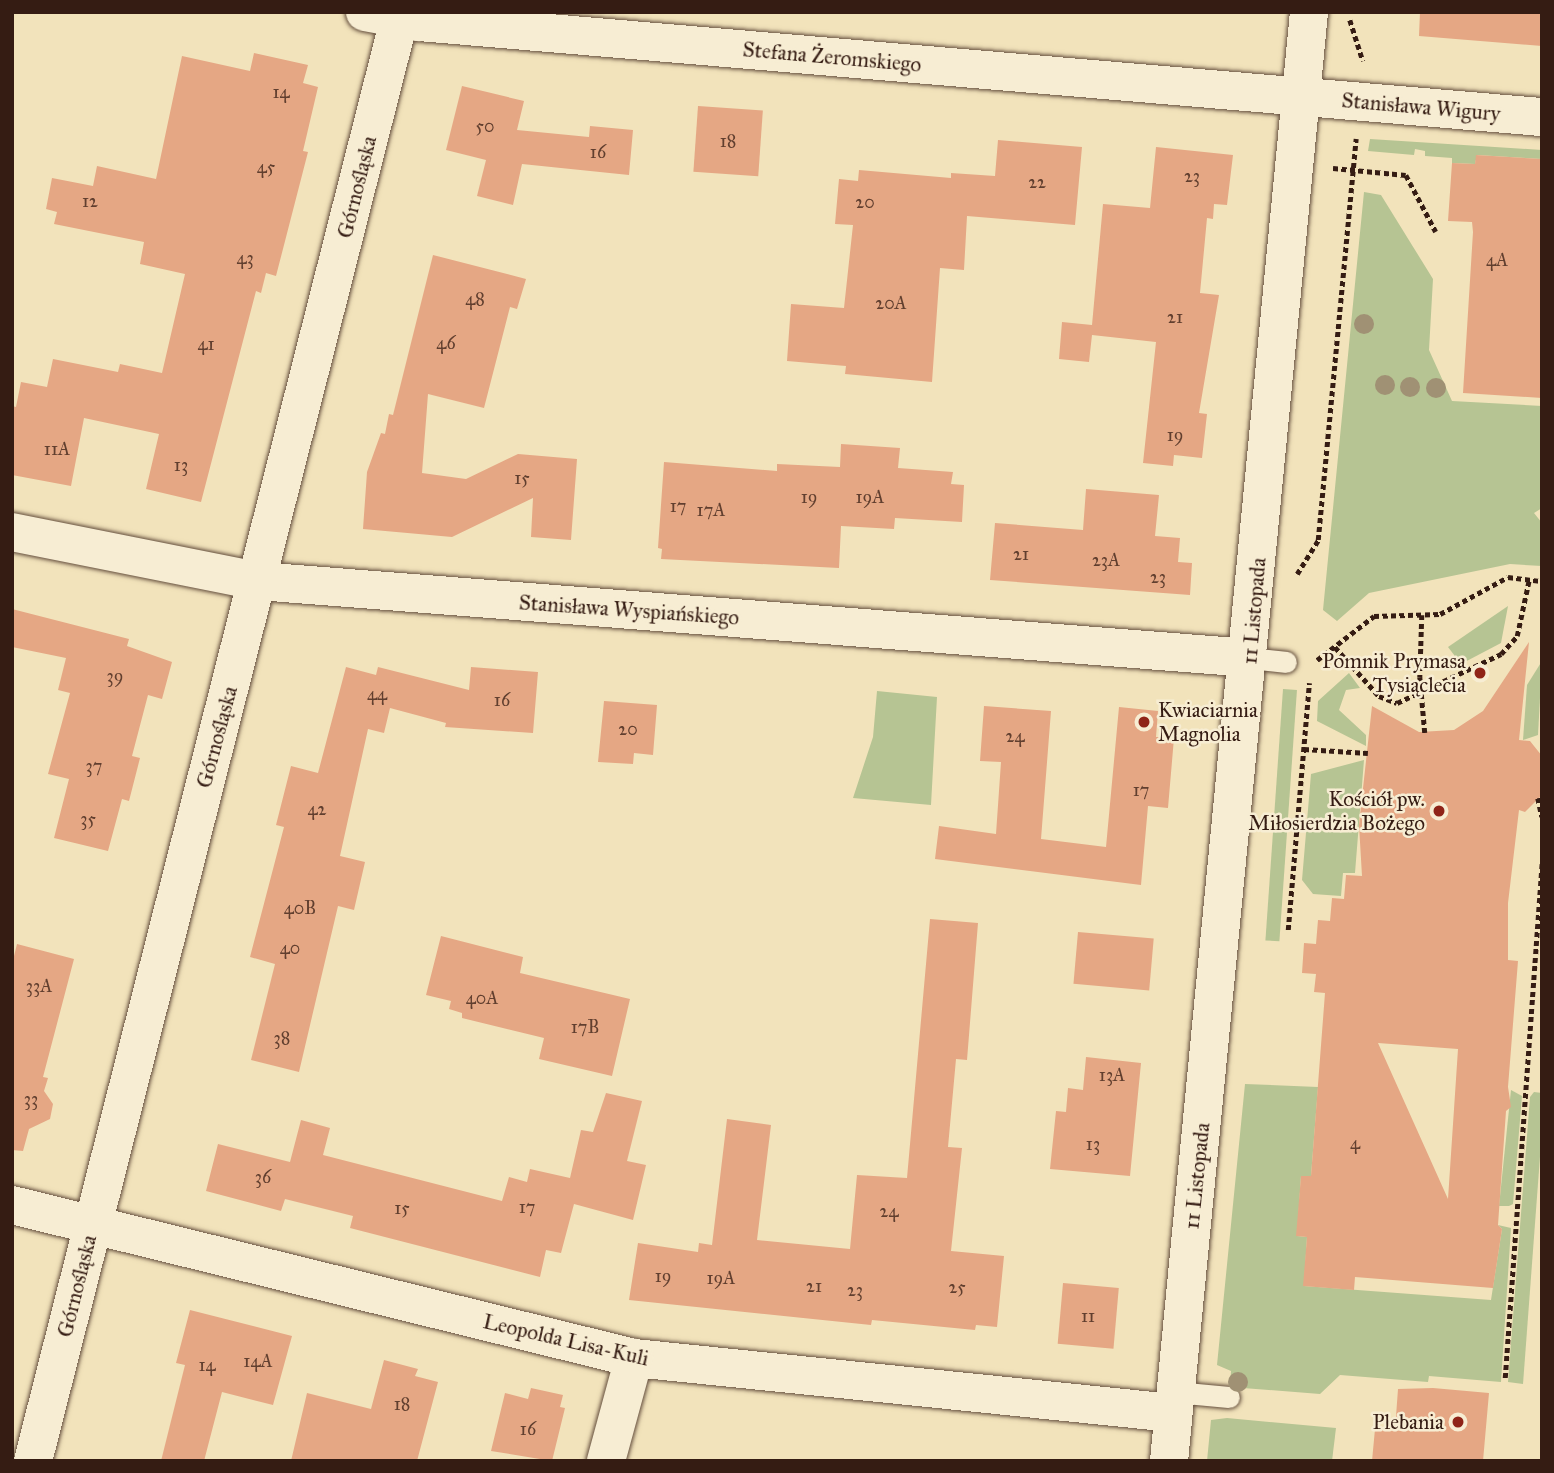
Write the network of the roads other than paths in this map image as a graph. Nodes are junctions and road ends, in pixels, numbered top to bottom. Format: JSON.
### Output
{"nodes":[{"id":1,"x":1309,"y":12,"type":"edge"},
{"id":2,"x":388,"y":15,"type":"edge"},
{"id":3,"x":1300,"y":97,"type":"junction"},
{"id":4,"x":1542,"y":117,"type":"edge"},
{"id":5,"x":12,"y":532,"type":"edge"},
{"id":6,"x":258,"y":580,"type":"junction"},
{"id":7,"x":1268,"y":660,"type":"junction"},
{"id":8,"x":12,"y":1205,"type":"edge"},
{"id":9,"x":92,"y":1225,"type":"junction"},
{"id":10,"x":634,"y":1358,"type":"junction"},
{"id":11,"x":1229,"y":1397,"type":"dead end"},
{"id":12,"x":1174,"y":1403,"type":"junction"},
{"id":13,"x":33,"y":1461,"type":"edge"},
{"id":14,"x":606,"y":1461,"type":"edge"},
{"id":15,"x":1169,"y":1461,"type":"edge"}],
"edges":[{"from":1,"to":3,"type":"street","name":"11 Listopada"},
{"from":2,"to":3,"type":"street","name":"Stefana Żeromskiego"},
{"from":2,"to":6,"type":"street","name":"Górnośląska"},
{"from":3,"to":4,"type":"street","name":"Stanisława Wigury"},
{"from":3,"to":7,"type":"street","name":"11 Listopada"},
{"from":5,"to":6,"type":"street","name":"Stanisława Wyspiańskiego"},
{"from":6,"to":7,"type":"street","name":"Stanisława Wyspiańskiego"},
{"from":6,"to":9,"type":"street","name":"Górnośląska"},
{"from":7,"to":12,"type":"street","name":"11 Listopada"},
{"from":8,"to":9,"type":"street","name":"Leopolda Lisa-Kuli"},
{"from":9,"to":10,"type":"street","name":"Leopolda Lisa-Kuli"},
{"from":9,"to":13,"type":"street","name":"Górnośląska"},
{"from":10,"to":12,"type":"street","name":"Leopolda Lisa-Kuli"},
{"from":10,"to":14,"type":"street"},
{"from":11,"to":12,"type":"lane"},
{"from":12,"to":15,"type":"street","name":"11 Listopada"}]}
